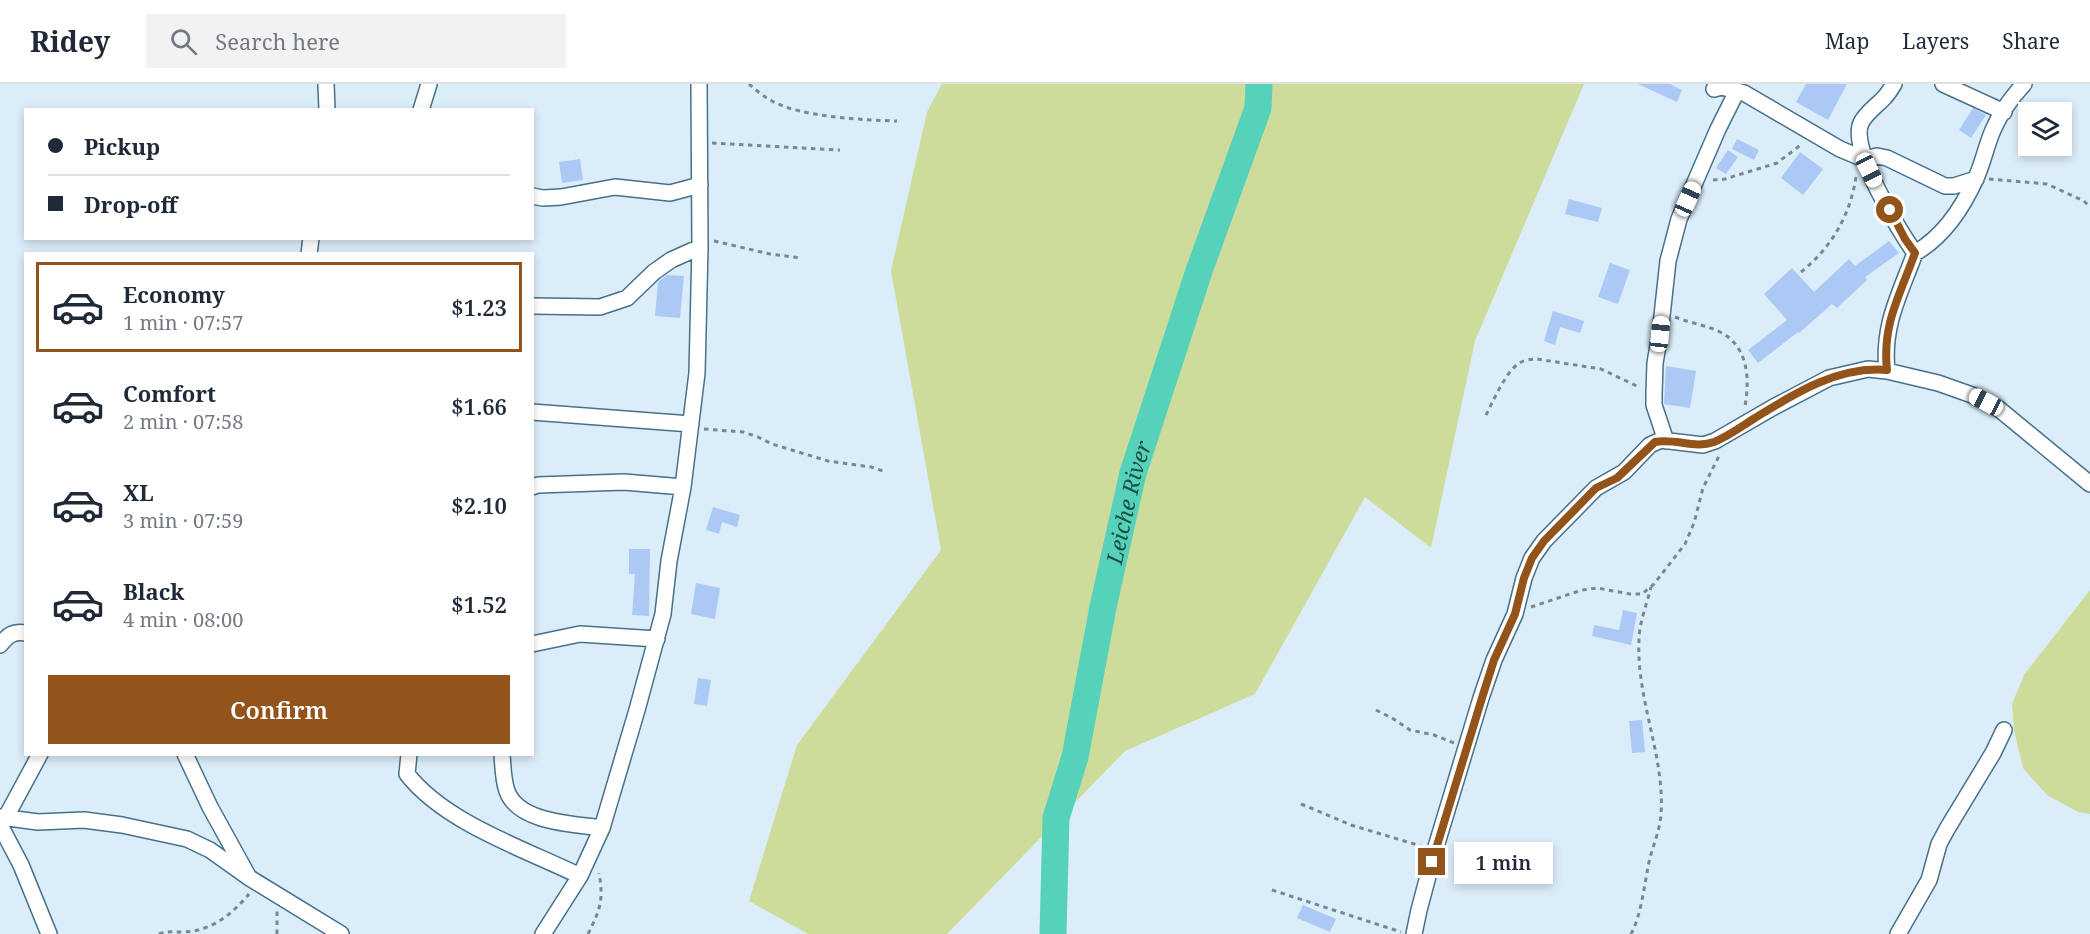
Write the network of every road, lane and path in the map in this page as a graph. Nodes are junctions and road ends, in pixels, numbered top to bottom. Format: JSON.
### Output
{"nodes":[{"id":1,"x":326,"y":84,"type":"edge"},
{"id":2,"x":429,"y":84,"type":"edge"},
{"id":3,"x":699,"y":84,"type":"edge"},
{"id":4,"x":749,"y":84,"type":"edge"},
{"id":5,"x":1894,"y":84,"type":"edge"},
{"id":6,"x":1943,"y":84,"type":"edge"},
{"id":7,"x":2024,"y":84,"type":"edge"},
{"id":8,"x":1714,"y":89,"type":"dead end"},
{"id":9,"x":1737,"y":91,"type":"junction"},
{"id":10,"x":327,"y":108,"type":"edge"},
{"id":11,"x":422,"y":108,"type":"edge"},
{"id":12,"x":2004,"y":112,"type":"junction"},
{"id":13,"x":897,"y":120,"type":"dead end"},
{"id":14,"x":1814,"y":133,"type":"junction"},
{"id":15,"x":699,"y":142,"type":"junction"},
{"id":16,"x":840,"y":150,"type":"dead end"},
{"id":17,"x":1859,"y":157,"type":"junction"},
{"id":18,"x":1976,"y":179,"type":"junction"},
{"id":19,"x":1696,"y":180,"type":"junction"},
{"id":20,"x":700,"y":185,"type":"junction"},
{"id":21,"x":534,"y":196,"type":"edge"},
{"id":22,"x":2090,"y":207,"type":"edge"},
{"id":23,"x":700,"y":244,"type":"junction"},
{"id":24,"x":1915,"y":253,"type":"junction"},
{"id":25,"x":801,"y":258,"type":"dead end"},
{"id":26,"x":1801,"y":272,"type":"dead end"},
{"id":27,"x":534,"y":306,"type":"edge"},
{"id":28,"x":1662,"y":311,"type":"junction"},
{"id":29,"x":1887,"y":370,"type":"junction"},
{"id":30,"x":1654,"y":394,"type":"junction"},
{"id":31,"x":534,"y":412,"type":"edge"},
{"id":32,"x":1486,"y":415,"type":"dead end"},
{"id":33,"x":691,"y":427,"type":"junction"},
{"id":34,"x":1732,"y":432,"type":"junction"},
{"id":35,"x":1666,"y":441,"type":"junction"},
{"id":36,"x":886,"y":472,"type":"dead end"},
{"id":37,"x":534,"y":484,"type":"edge"},
{"id":38,"x":2090,"y":484,"type":"edge"},
{"id":39,"x":683,"y":487,"type":"junction"},
{"id":40,"x":1651,"y":587,"type":"junction"},
{"id":41,"x":1515,"y":614,"type":"junction"},
{"id":42,"x":24,"y":633,"type":"edge"},
{"id":43,"x":657,"y":639,"type":"junction"},
{"id":44,"x":534,"y":644,"type":"edge"},
{"id":45,"x":0,"y":645,"type":"edge"},
{"id":46,"x":1376,"y":711,"type":"dead end"},
{"id":47,"x":2004,"y":730,"type":"dead end"},
{"id":48,"x":1466,"y":750,"type":"junction"},
{"id":49,"x":39,"y":756,"type":"edge"},
{"id":50,"x":185,"y":756,"type":"edge"},
{"id":51,"x":409,"y":756,"type":"edge"},
{"id":52,"x":502,"y":756,"type":"edge"},
{"id":53,"x":1301,"y":804,"type":"dead end"},
{"id":54,"x":2,"y":820,"type":"edge"},
{"id":55,"x":602,"y":828,"type":"junction"},
{"id":56,"x":1435,"y":850,"type":"junction"},
{"id":57,"x":591,"y":854,"type":"junction"},
{"id":58,"x":580,"y":876,"type":"junction"},
{"id":59,"x":253,"y":880,"type":"junction"},
{"id":60,"x":1272,"y":890,"type":"dead end"},
{"id":61,"x":280,"y":897,"type":"junction"},
{"id":62,"x":49,"y":934,"type":"edge"},
{"id":63,"x":159,"y":934,"type":"edge"},
{"id":64,"x":277,"y":934,"type":"edge"},
{"id":65,"x":341,"y":934,"type":"edge"},
{"id":66,"x":543,"y":934,"type":"edge"},
{"id":67,"x":588,"y":934,"type":"edge"},
{"id":68,"x":1407,"y":934,"type":"edge"},
{"id":69,"x":1414,"y":934,"type":"edge"},
{"id":70,"x":1631,"y":934,"type":"edge"},
{"id":71,"x":1898,"y":934,"type":"edge"}],
"edges":[{"from":1,"to":10,"type":"street"},
{"from":2,"to":11,"type":"street"},
{"from":3,"to":15,"type":"street"},
{"from":4,"to":13,"type":"path"},
{"from":5,"to":17,"type":"street"},
{"from":6,"to":12,"type":"street"},
{"from":7,"to":12,"type":"street"},
{"from":8,"to":9,"type":"street"},
{"from":9,"to":14,"type":"street"},
{"from":9,"to":19,"type":"street"},
{"from":12,"to":18,"type":"street"},
{"from":14,"to":17,"type":"street"},
{"from":14,"to":19,"type":"path"},
{"from":15,"to":16,"type":"path"},
{"from":15,"to":20,"type":"street"},
{"from":17,"to":18,"type":"street"},
{"from":17,"to":24,"type":"street"},
{"from":17,"to":26,"type":"path"},
{"from":18,"to":22,"type":"path"},
{"from":18,"to":24,"type":"street"},
{"from":19,"to":28,"type":"street"},
{"from":20,"to":21,"type":"street"},
{"from":20,"to":23,"type":"street"},
{"from":23,"to":25,"type":"path"},
{"from":23,"to":27,"type":"street"},
{"from":23,"to":33,"type":"street"},
{"from":24,"to":29,"type":"street"},
{"from":28,"to":30,"type":"street"},
{"from":28,"to":34,"type":"path"},
{"from":29,"to":34,"type":"street"},
{"from":29,"to":38,"type":"street"},
{"from":30,"to":32,"type":"path"},
{"from":30,"to":35,"type":"street"},
{"from":31,"to":33,"type":"street"},
{"from":33,"to":36,"type":"path"},
{"from":33,"to":39,"type":"street"},
{"from":34,"to":35,"type":"street"},
{"from":34,"to":40,"type":"path"},
{"from":35,"to":41,"type":"street"},
{"from":37,"to":39,"type":"street"},
{"from":39,"to":43,"type":"street"},
{"from":40,"to":41,"type":"path"},
{"from":40,"to":70,"type":"path"},
{"from":41,"to":48,"type":"street"},
{"from":42,"to":45,"type":"street"},
{"from":43,"to":44,"type":"street"},
{"from":43,"to":55,"type":"street"},
{"from":46,"to":48,"type":"path"},
{"from":47,"to":71,"type":"street"},
{"from":48,"to":56,"type":"street"},
{"from":49,"to":54,"type":"street"},
{"from":50,"to":59,"type":"street"},
{"from":51,"to":58,"type":"street"},
{"from":52,"to":55,"type":"street"},
{"from":53,"to":56,"type":"path"},
{"from":54,"to":59,"type":"street"},
{"from":54,"to":62,"type":"street"},
{"from":55,"to":57,"type":"street"},
{"from":56,"to":69,"type":"street"},
{"from":57,"to":58,"type":"street"},
{"from":57,"to":67,"type":"path"},
{"from":58,"to":66,"type":"street"},
{"from":59,"to":61,"type":"street"},
{"from":59,"to":63,"type":"path"},
{"from":60,"to":68,"type":"path"},
{"from":61,"to":64,"type":"path"},
{"from":61,"to":65,"type":"street"}]}
